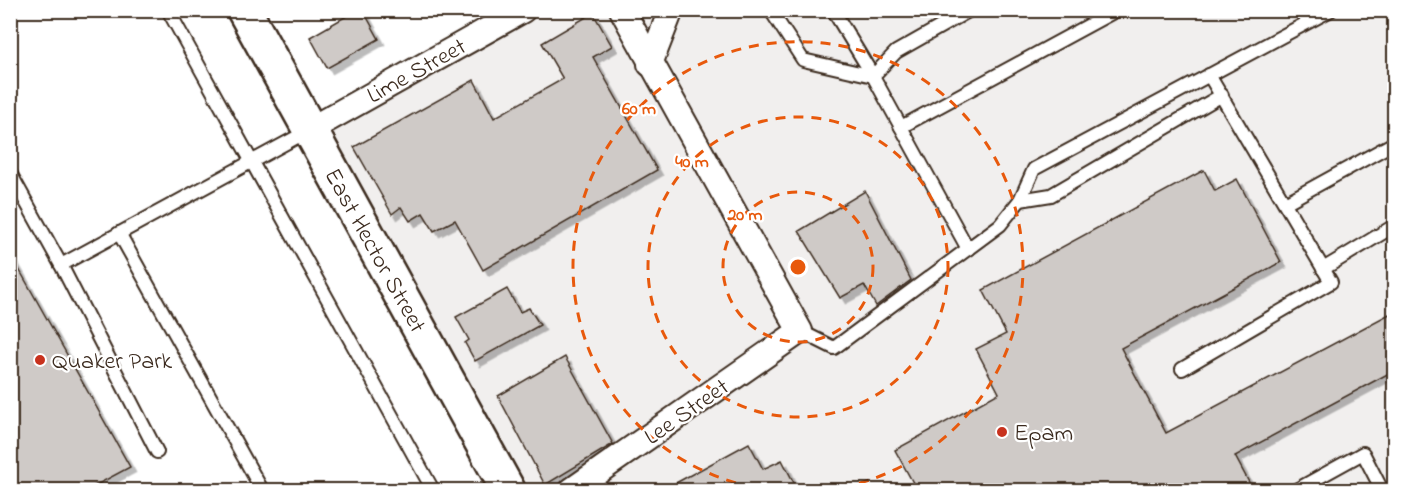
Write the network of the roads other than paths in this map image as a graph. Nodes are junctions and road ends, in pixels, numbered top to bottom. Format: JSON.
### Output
{"nodes":[{"id":1,"x":168,"y":10,"type":"edge"},
{"id":2,"x":244,"y":10,"type":"edge"},
{"id":3,"x":524,"y":10,"type":"edge"},
{"id":4,"x":622,"y":10,"type":"edge"},
{"id":5,"x":671,"y":10,"type":"edge"},
{"id":6,"x":774,"y":10,"type":"edge"},
{"id":7,"x":833,"y":10,"type":"edge"},
{"id":8,"x":970,"y":10,"type":"edge"},
{"id":9,"x":1117,"y":10,"type":"edge"},
{"id":10,"x":1331,"y":10,"type":"edge"},
{"id":11,"x":650,"y":64,"type":"junction"},
{"id":12,"x":1209,"y":75,"type":"junction"},
{"id":13,"x":873,"y":76,"type":"junction"},
{"id":14,"x":1221,"y":95,"type":"junction"},
{"id":15,"x":901,"y":127,"type":"junction"},
{"id":16,"x":309,"y":130,"type":"junction"},
{"id":17,"x":1395,"y":143,"type":"edge"},
{"id":18,"x":251,"y":162,"type":"junction"},
{"id":19,"x":10,"y":173,"type":"edge"},
{"id":20,"x":1020,"y":200,"type":"junction"},
{"id":21,"x":1285,"y":203,"type":"junction"},
{"id":22,"x":1395,"y":226,"type":"edge"},
{"id":23,"x":119,"y":233,"type":"junction"},
{"id":24,"x":968,"y":249,"type":"junction"},
{"id":25,"x":61,"y":265,"type":"junction"},
{"id":26,"x":1323,"y":269,"type":"junction"},
{"id":27,"x":800,"y":331,"type":"junction"},
{"id":28,"x":1182,"y":369,"type":"dead end"},
{"id":29,"x":157,"y":452,"type":"dead end"},
{"id":30,"x":262,"y":490,"type":"edge"},
{"id":31,"x":433,"y":490,"type":"edge"},
{"id":32,"x":508,"y":490,"type":"edge"},
{"id":33,"x":572,"y":490,"type":"edge"},
{"id":34,"x":1296,"y":490,"type":"edge"},
{"id":35,"x":1382,"y":490,"type":"edge"}],
"edges":[{"from":1,"to":18,"type":"lane"},
{"from":2,"to":16,"type":"main road","name":"East Hector Street"},
{"from":3,"to":16,"type":"street","name":"Lime Street"},
{"from":4,"to":11,"type":"street"},
{"from":5,"to":11,"type":"street"},
{"from":6,"to":13,"type":"lane"},
{"from":7,"to":13,"type":"lane"},
{"from":8,"to":13,"type":"lane"},
{"from":9,"to":15,"type":"lane"},
{"from":10,"to":12,"type":"lane"},
{"from":11,"to":27,"type":"street"},
{"from":12,"to":14,"type":"lane"},
{"from":12,"to":20,"type":"lane"},
{"from":13,"to":15,"type":"lane"},
{"from":14,"to":20,"type":"lane"},
{"from":14,"to":21,"type":"lane"},
{"from":15,"to":24,"type":"lane"},
{"from":16,"to":18,"type":"lane"},
{"from":16,"to":32,"type":"main road","name":"East Hector Street"},
{"from":17,"to":21,"type":"lane"},
{"from":18,"to":23,"type":"lane"},
{"from":18,"to":31,"type":"lane"},
{"from":19,"to":25,"type":"lane"},
{"from":20,"to":24,"type":"lane"},
{"from":21,"to":26,"type":"lane"},
{"from":22,"to":26,"type":"lane"},
{"from":23,"to":25,"type":"lane"},
{"from":23,"to":30,"type":"lane"},
{"from":24,"to":27,"type":"lane"},
{"from":25,"to":29,"type":"lane"},
{"from":26,"to":28,"type":"lane"},
{"from":27,"to":33,"type":"street","name":"Lee Street"},
{"from":34,"to":35,"type":"lane"}]}
